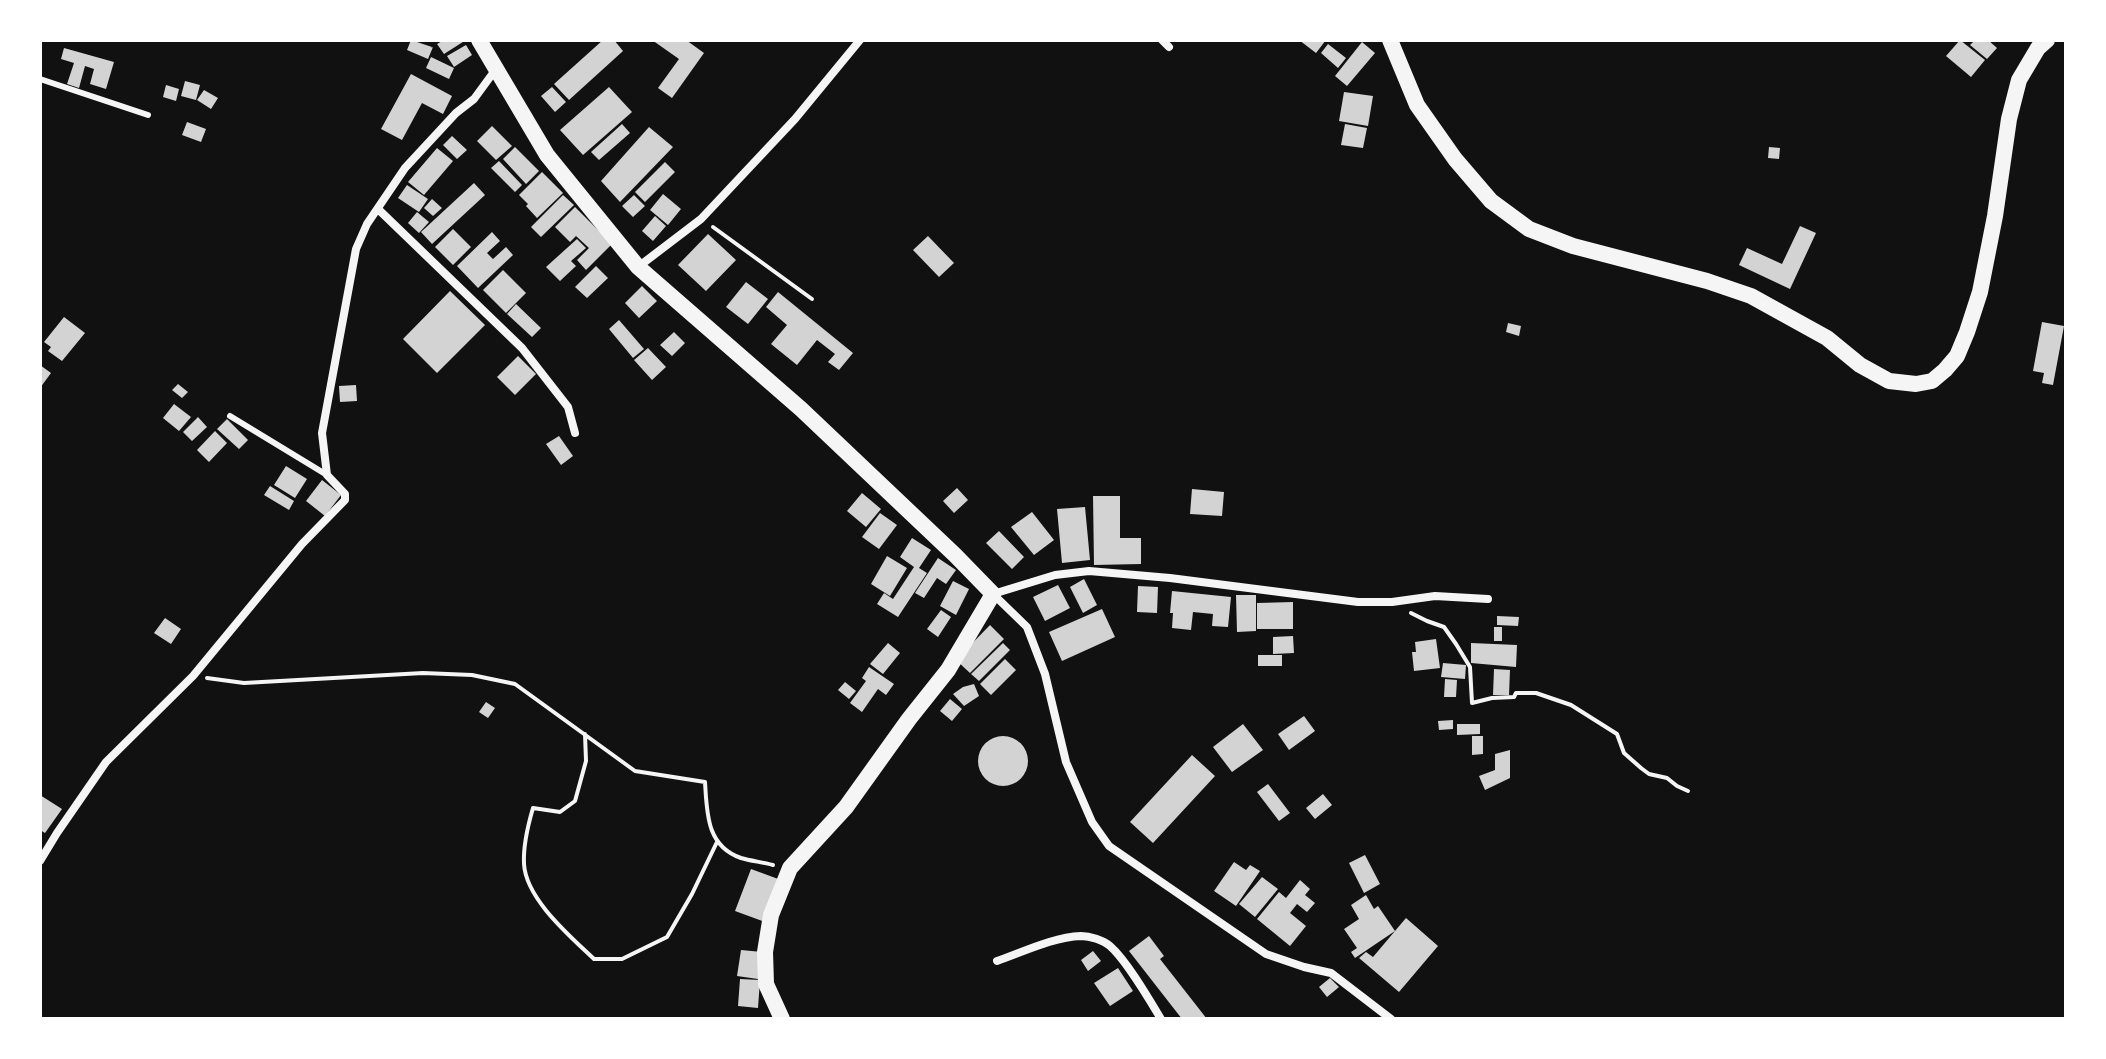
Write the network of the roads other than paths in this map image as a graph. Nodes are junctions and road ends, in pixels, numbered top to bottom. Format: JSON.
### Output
{"nodes":[{"id":1,"x":479,"y":40,"type":"edge"},
{"id":2,"x":860,"y":40,"type":"edge"},
{"id":3,"x":1390,"y":40,"type":"edge"},
{"id":4,"x":2047,"y":40,"type":"edge"},
{"id":5,"x":497,"y":68,"type":"junction"},
{"id":6,"x":40,"y":79,"type":"edge"},
{"id":7,"x":148,"y":115,"type":"dead end"},
{"id":8,"x":378,"y":209,"type":"junction"},
{"id":9,"x":638,"y":267,"type":"junction"},
{"id":10,"x":230,"y":416,"type":"dead end"},
{"id":11,"x":575,"y":433,"type":"dead end"},
{"id":12,"x":327,"y":475,"type":"junction"},
{"id":13,"x":993,"y":594,"type":"junction"},
{"id":14,"x":1488,"y":599,"type":"dead end"},
{"id":15,"x":40,"y":861,"type":"edge"},
{"id":16,"x":997,"y":961,"type":"dead end"},
{"id":17,"x":782,"y":1019,"type":"edge"},
{"id":18,"x":1161,"y":1019,"type":"edge"},
{"id":19,"x":1391,"y":1019,"type":"edge"}],
"edges":[{"from":1,"to":5,"type":"main road"},
{"from":2,"to":9,"type":"street"},
{"from":3,"to":4,"type":"main road"},
{"from":5,"to":8,"type":"street"},
{"from":5,"to":9,"type":"main road"},
{"from":6,"to":7,"type":"lane"},
{"from":8,"to":11,"type":"street"},
{"from":8,"to":12,"type":"street"},
{"from":9,"to":13,"type":"main road"},
{"from":10,"to":12,"type":"lane"},
{"from":12,"to":15,"type":"street"},
{"from":13,"to":14,"type":"street"},
{"from":13,"to":17,"type":"main road"},
{"from":13,"to":19,"type":"street"},
{"from":16,"to":18,"type":"street"}]}
